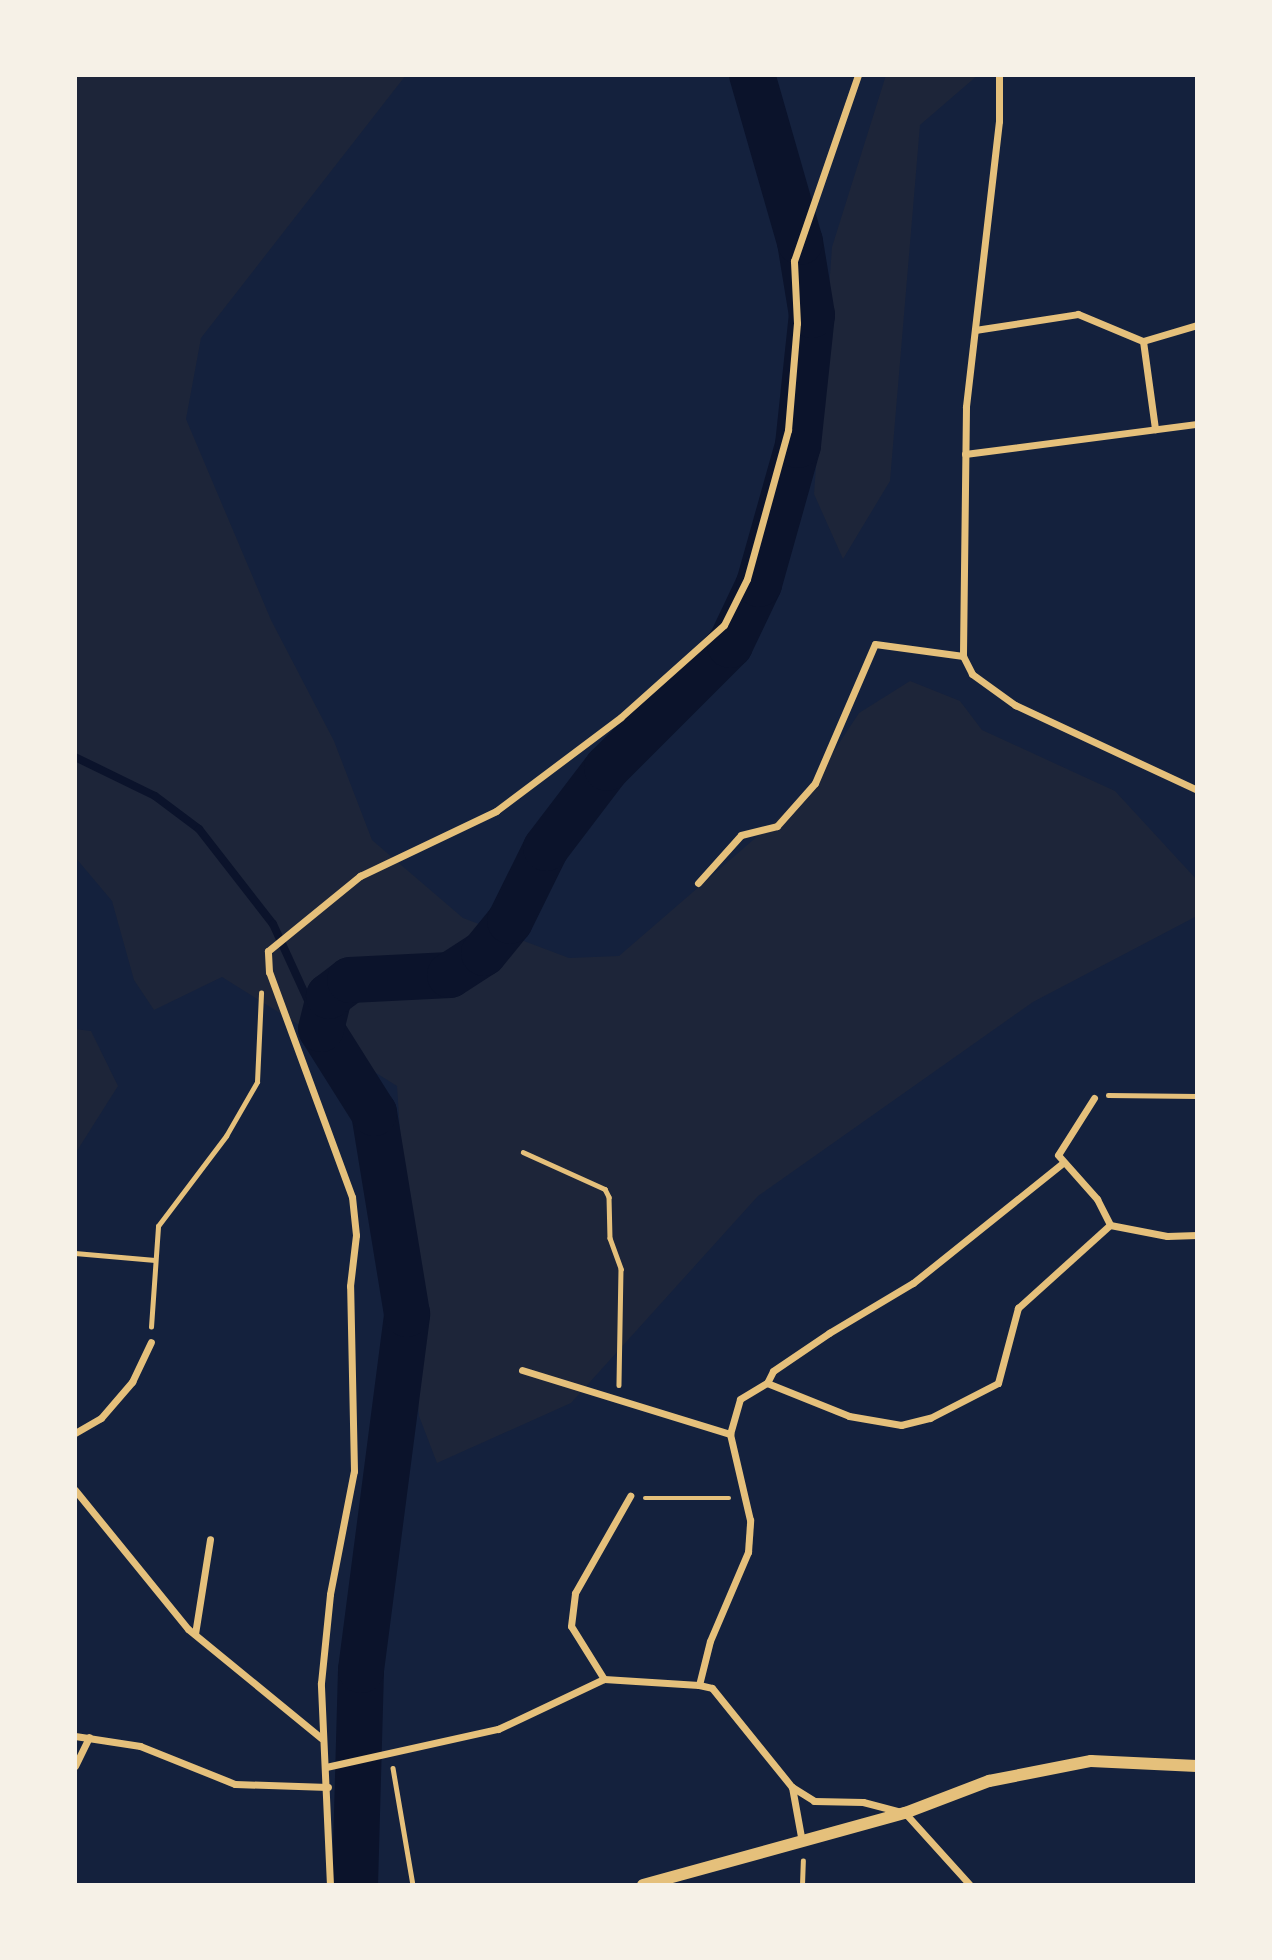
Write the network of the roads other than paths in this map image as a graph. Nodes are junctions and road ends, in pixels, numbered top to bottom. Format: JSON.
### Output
{"nodes":[{"id":1,"x":858,"y":75,"type":"edge"},
{"id":2,"x":999,"y":75,"type":"edge"},
{"id":3,"x":1197,"y":325,"type":"edge"},
{"id":4,"x":975,"y":330,"type":"junction"},
{"id":5,"x":1143,"y":341,"type":"junction"},
{"id":6,"x":1197,"y":424,"type":"edge"},
{"id":7,"x":1155,"y":429,"type":"junction"},
{"id":8,"x":965,"y":454,"type":"junction"},
{"id":9,"x":963,"y":656,"type":"junction"},
{"id":10,"x":1197,"y":790,"type":"edge"},
{"id":11,"x":698,"y":883,"type":"dead end"},
{"id":12,"x":1094,"y":1098,"type":"road end"},
{"id":13,"x":1064,"y":1162,"type":"junction"},
{"id":14,"x":1110,"y":1225,"type":"junction"},
{"id":15,"x":1197,"y":1235,"type":"edge"},
{"id":16,"x":151,"y":1342,"type":"road end"},
{"id":17,"x":522,"y":1370,"type":"dead end"},
{"id":18,"x":767,"y":1383,"type":"junction"},
{"id":19,"x":75,"y":1433,"type":"edge"},
{"id":20,"x":730,"y":1434,"type":"junction"},
{"id":21,"x":75,"y":1490,"type":"edge"},
{"id":22,"x":630,"y":1496,"type":"road end"},
{"id":23,"x":210,"y":1539,"type":"dead end"},
{"id":24,"x":195,"y":1634,"type":"junction"},
{"id":25,"x":604,"y":1679,"type":"junction"},
{"id":26,"x":699,"y":1685,"type":"junction"},
{"id":27,"x":75,"y":1736,"type":"edge"},
{"id":28,"x":89,"y":1737,"type":"junction"},
{"id":29,"x":321,"y":1738,"type":"junction"},
{"id":30,"x":75,"y":1766,"type":"edge"},
{"id":31,"x":1197,"y":1766,"type":"edge"},
{"id":32,"x":326,"y":1767,"type":"junction"},
{"id":33,"x":327,"y":1787,"type":"junction"},
{"id":34,"x":792,"y":1787,"type":"junction"},
{"id":35,"x":905,"y":1813,"type":"junction"},
{"id":36,"x":802,"y":1842,"type":"junction"},
{"id":37,"x":330,"y":1885,"type":"edge"},
{"id":38,"x":643,"y":1885,"type":"edge"},
{"id":39,"x":970,"y":1885,"type":"edge"}],
"edges":[{"from":1,"to":29,"type":"street"},
{"from":2,"to":4,"type":"street"},
{"from":3,"to":5,"type":"street"},
{"from":4,"to":5,"type":"street"},
{"from":4,"to":8,"type":"street"},
{"from":5,"to":7,"type":"street"},
{"from":6,"to":7,"type":"street"},
{"from":7,"to":8,"type":"street"},
{"from":8,"to":9,"type":"street"},
{"from":9,"to":10,"type":"street"},
{"from":9,"to":11,"type":"street"},
{"from":12,"to":13,"type":"street"},
{"from":13,"to":14,"type":"street"},
{"from":13,"to":18,"type":"street"},
{"from":14,"to":15,"type":"street"},
{"from":14,"to":18,"type":"street"},
{"from":16,"to":19,"type":"street"},
{"from":17,"to":20,"type":"street"},
{"from":18,"to":20,"type":"street"},
{"from":20,"to":26,"type":"street"},
{"from":21,"to":24,"type":"street"},
{"from":22,"to":25,"type":"street"},
{"from":23,"to":24,"type":"street"},
{"from":24,"to":29,"type":"street"},
{"from":25,"to":26,"type":"street"},
{"from":25,"to":32,"type":"street"},
{"from":26,"to":34,"type":"street"},
{"from":27,"to":28,"type":"street"},
{"from":28,"to":30,"type":"street"},
{"from":28,"to":33,"type":"street"},
{"from":29,"to":32,"type":"street"},
{"from":31,"to":35,"type":"street"},
{"from":32,"to":33,"type":"street"},
{"from":33,"to":37,"type":"street"},
{"from":34,"to":35,"type":"street"},
{"from":34,"to":36,"type":"street"},
{"from":35,"to":36,"type":"street"},
{"from":35,"to":39,"type":"street"},
{"from":36,"to":38,"type":"street"}]}
